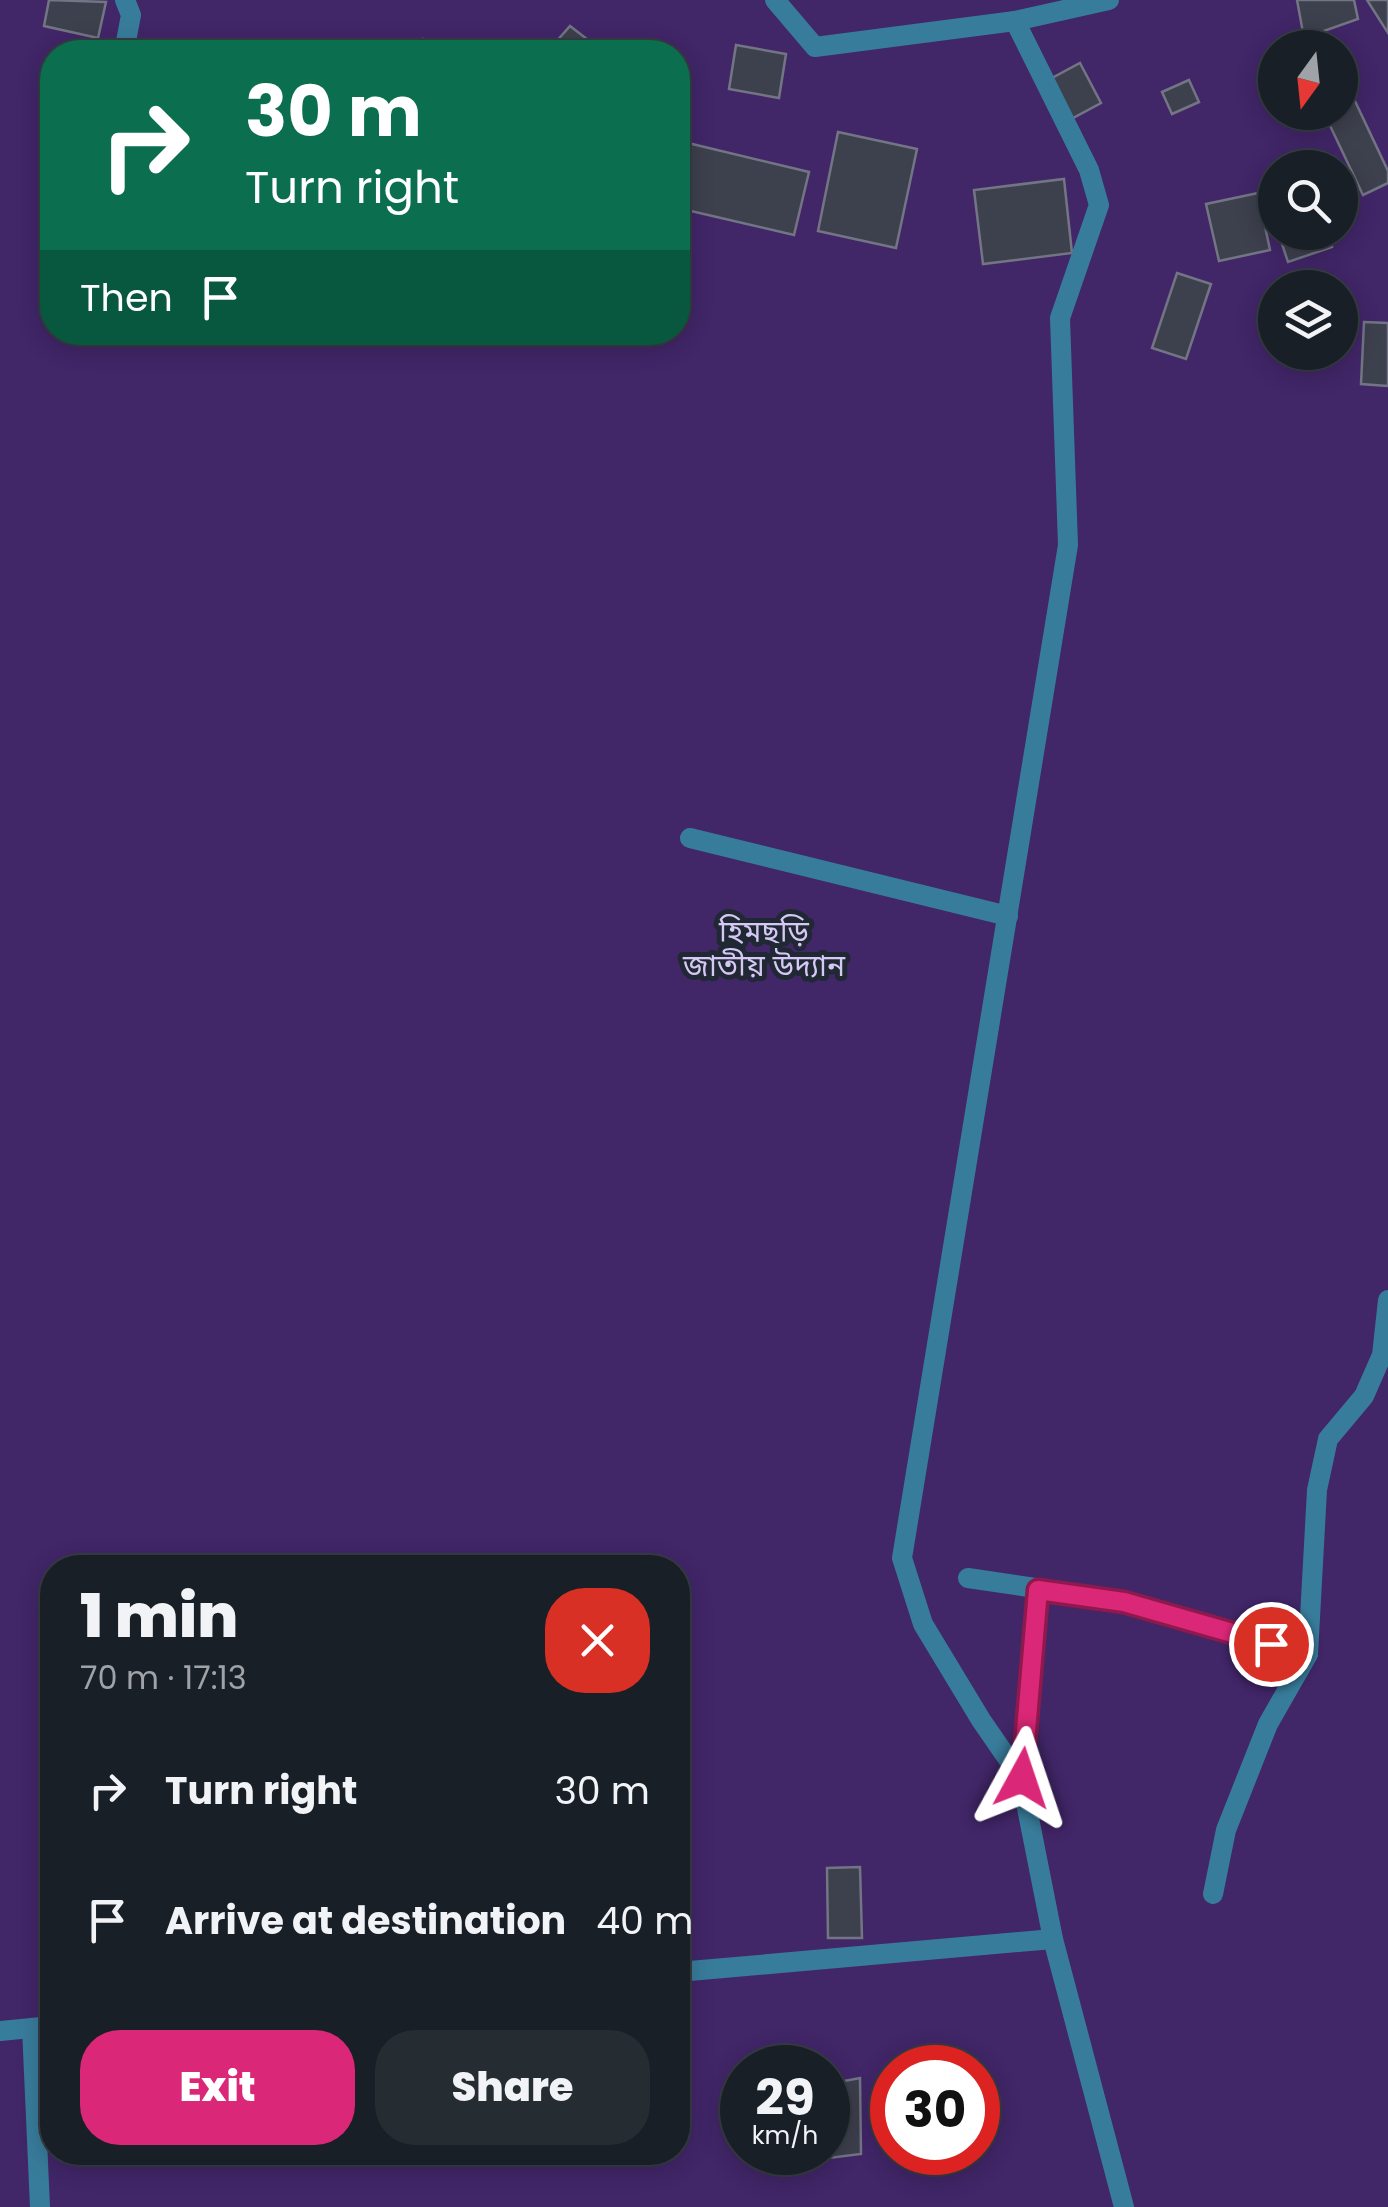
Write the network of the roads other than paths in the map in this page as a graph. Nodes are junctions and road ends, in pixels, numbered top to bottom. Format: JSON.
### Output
{"nodes":[{"id":1,"x":125,"y":0,"type":"edge"},
{"id":2,"x":774,"y":0,"type":"edge"},
{"id":3,"x":1108,"y":0,"type":"edge"},
{"id":4,"x":1015,"y":21,"type":"junction"},
{"id":5,"x":126,"y":40,"type":"edge"},
{"id":6,"x":690,"y":838,"type":"dead end"},
{"id":7,"x":1008,"y":916,"type":"junction"},
{"id":8,"x":1388,"y":1300,"type":"edge"},
{"id":9,"x":968,"y":1578,"type":"dead end"},
{"id":10,"x":1038,"y":1590,"type":"junction"},
{"id":11,"x":1308,"y":1654,"type":"junction"},
{"id":12,"x":1022,"y":1778,"type":"junction"},
{"id":13,"x":1213,"y":1894,"type":"dead end"},
{"id":14,"x":1053,"y":1939,"type":"junction"},
{"id":15,"x":690,"y":1971,"type":"edge"},
{"id":16,"x":40,"y":2027,"type":"edge"},
{"id":17,"x":0,"y":2031,"type":"edge"},
{"id":18,"x":40,"y":2165,"type":"edge"},
{"id":19,"x":40,"y":2207,"type":"edge"},
{"id":20,"x":1124,"y":2207,"type":"edge"}],
"edges":[{"from":1,"to":5,"type":"street"},
{"from":2,"to":4,"type":"street"},
{"from":3,"to":4,"type":"street"},
{"from":4,"to":7,"type":"street"},
{"from":6,"to":7,"type":"street"},
{"from":7,"to":12,"type":"street"},
{"from":8,"to":11,"type":"street"},
{"from":9,"to":10,"type":"street"},
{"from":10,"to":11,"type":"street"},
{"from":10,"to":12,"type":"street"},
{"from":11,"to":13,"type":"street"},
{"from":12,"to":14,"type":"street"},
{"from":14,"to":15,"type":"street"},
{"from":14,"to":20,"type":"street"},
{"from":16,"to":17,"type":"street"},
{"from":18,"to":19,"type":"street"}]}
